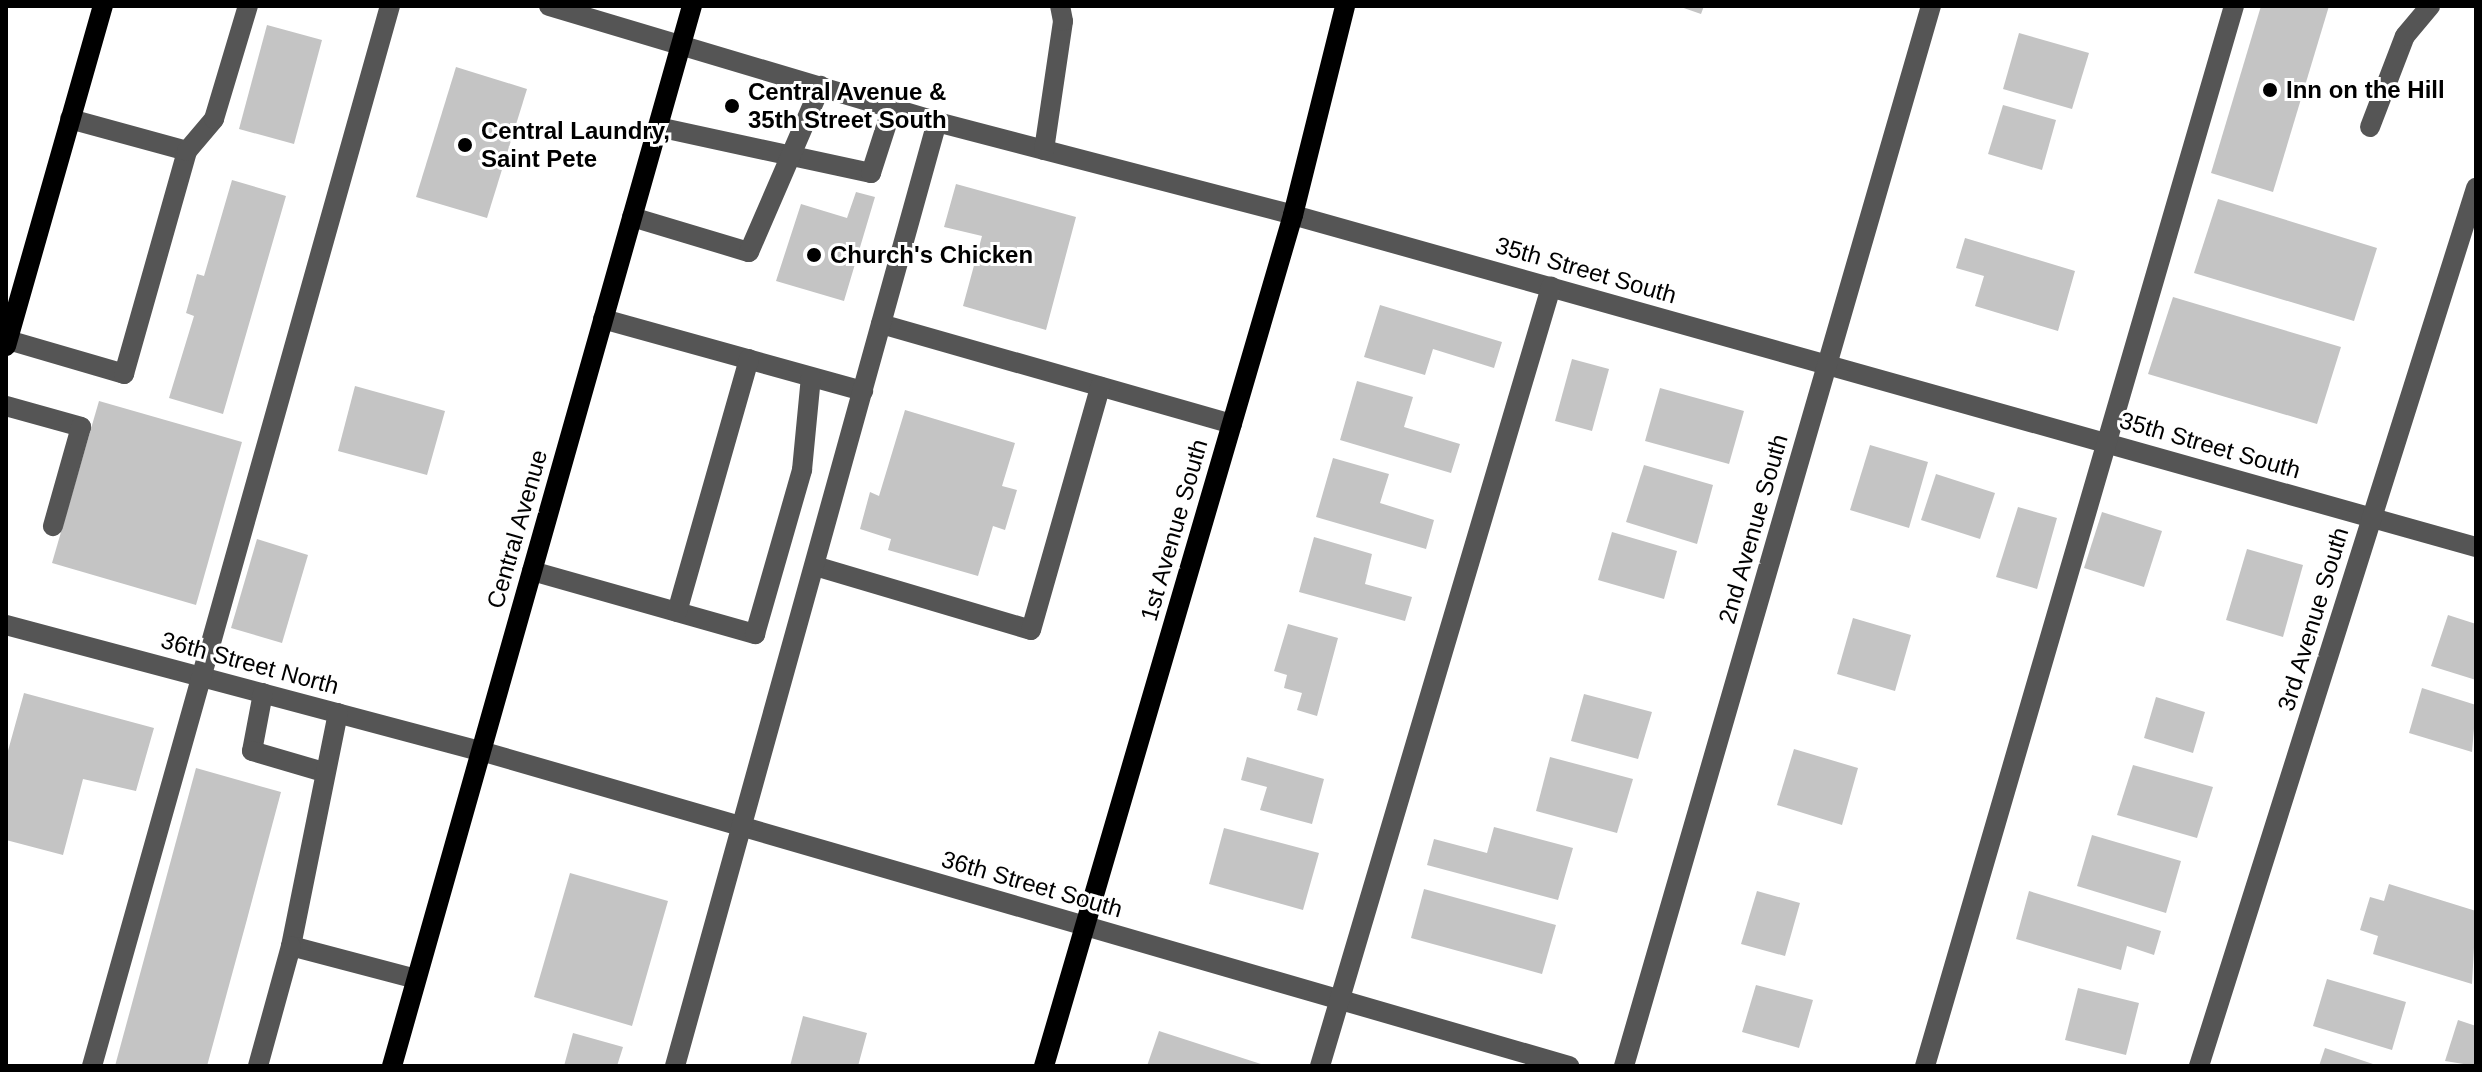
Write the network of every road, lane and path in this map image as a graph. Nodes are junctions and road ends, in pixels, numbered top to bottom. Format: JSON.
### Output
{"nodes":[{"id":1,"x":103,"y":6,"type":"edge"},
{"id":2,"x":248,"y":6,"type":"edge"},
{"id":3,"x":390,"y":6,"type":"edge"},
{"id":4,"x":549,"y":6,"type":"edge"},
{"id":5,"x":692,"y":6,"type":"edge"},
{"id":6,"x":1060,"y":6,"type":"edge"},
{"id":7,"x":1345,"y":6,"type":"edge"},
{"id":8,"x":1931,"y":6,"type":"edge"},
{"id":9,"x":2234,"y":6,"type":"edge"},
{"id":10,"x":2430,"y":6,"type":"edge"},
{"id":11,"x":682,"y":44,"type":"junction"},
{"id":12,"x":821,"y":86,"type":"junction"},
{"id":13,"x":892,"y":108,"type":"junction"},
{"id":14,"x":70,"y":119,"type":"junction"},
{"id":15,"x":937,"y":122,"type":"junction"},
{"id":16,"x":658,"y":127,"type":"junction"},
{"id":17,"x":2370,"y":127,"type":"dead end"},
{"id":18,"x":1044,"y":150,"type":"junction"},
{"id":19,"x":187,"y":151,"type":"junction"},
{"id":20,"x":790,"y":155,"type":"junction"},
{"id":21,"x":2476,"y":188,"type":"edge"},
{"id":22,"x":1293,"y":215,"type":"junction"},
{"id":23,"x":632,"y":217,"type":"junction"},
{"id":24,"x":1551,"y":287,"type":"junction"},
{"id":25,"x":603,"y":319,"type":"junction"},
{"id":26,"x":881,"y":324,"type":"junction"},
{"id":27,"x":7,"y":343,"type":"edge"},
{"id":28,"x":749,"y":359,"type":"junction"},
{"id":29,"x":1827,"y":366,"type":"junction"},
{"id":30,"x":811,"y":377,"type":"junction"},
{"id":31,"x":1100,"y":387,"type":"junction"},
{"id":32,"x":863,"y":391,"type":"junction"},
{"id":33,"x":6,"y":406,"type":"edge"},
{"id":34,"x":1232,"y":424,"type":"junction"},
{"id":35,"x":2109,"y":444,"type":"junction"},
{"id":36,"x":2372,"y":518,"type":"junction"},
{"id":37,"x":53,"y":526,"type":"dead end"},
{"id":38,"x":2476,"y":547,"type":"edge"},
{"id":39,"x":815,"y":566,"type":"junction"},
{"id":40,"x":532,"y":571,"type":"junction"},
{"id":41,"x":677,"y":612,"type":"junction"},
{"id":42,"x":6,"y":625,"type":"edge"},
{"id":43,"x":204,"y":678,"type":"junction"},
{"id":44,"x":263,"y":693,"type":"junction"},
{"id":45,"x":338,"y":713,"type":"junction"},
{"id":46,"x":481,"y":751,"type":"junction"},
{"id":47,"x":324,"y":772,"type":"junction"},
{"id":48,"x":743,"y":827,"type":"junction"},
{"id":49,"x":1087,"y":927,"type":"junction"},
{"id":50,"x":291,"y":946,"type":"junction"},
{"id":51,"x":416,"y":979,"type":"junction"},
{"id":52,"x":1339,"y":1000,"type":"junction"},
{"id":53,"x":92,"y":1066,"type":"edge"},
{"id":54,"x":258,"y":1066,"type":"edge"},
{"id":55,"x":392,"y":1066,"type":"edge"},
{"id":56,"x":675,"y":1066,"type":"edge"},
{"id":57,"x":1044,"y":1066,"type":"edge"},
{"id":58,"x":1320,"y":1066,"type":"edge"},
{"id":59,"x":1569,"y":1066,"type":"edge"},
{"id":60,"x":1624,"y":1066,"type":"edge"},
{"id":61,"x":1925,"y":1066,"type":"edge"},
{"id":62,"x":2199,"y":1066,"type":"edge"}],
"edges":[{"from":1,"to":14,"type":"main road"},
{"from":2,"to":19,"type":"street"},
{"from":3,"to":43,"type":"street"},
{"from":4,"to":11,"type":"street","name":"35th Street South"},
{"from":5,"to":11,"type":"main road","name":"Central Avenue"},
{"from":6,"to":18,"type":"street"},
{"from":7,"to":22,"type":"main road","name":"1st Avenue South"},
{"from":8,"to":29,"type":"street","name":"2nd Avenue South"},
{"from":9,"to":35,"type":"street"},
{"from":10,"to":17,"type":"street"},
{"from":11,"to":12,"type":"street","name":"35th Street South"},
{"from":11,"to":16,"type":"main road","name":"Central Avenue"},
{"from":12,"to":13,"type":"street","name":"35th Street South"},
{"from":12,"to":20,"type":"street"},
{"from":13,"to":15,"type":"street","name":"35th Street South"},
{"from":13,"to":20,"type":"street"},
{"from":14,"to":19,"type":"street"},
{"from":14,"to":27,"type":"main road"},
{"from":15,"to":18,"type":"street","name":"35th Street South"},
{"from":15,"to":26,"type":"street"},
{"from":16,"to":20,"type":"street"},
{"from":16,"to":23,"type":"main road","name":"Central Avenue"},
{"from":18,"to":22,"type":"street","name":"35th Street South"},
{"from":19,"to":27,"type":"street"},
{"from":20,"to":23,"type":"street"},
{"from":21,"to":36,"type":"street","name":"3rd Avenue South"},
{"from":22,"to":24,"type":"street","name":"35th Street South"},
{"from":22,"to":34,"type":"main road","name":"1st Avenue South"},
{"from":23,"to":25,"type":"main road","name":"Central Avenue"},
{"from":24,"to":29,"type":"street","name":"35th Street South"},
{"from":24,"to":52,"type":"street"},
{"from":25,"to":28,"type":"street"},
{"from":25,"to":40,"type":"main road","name":"Central Avenue"},
{"from":26,"to":31,"type":"street"},
{"from":26,"to":32,"type":"street"},
{"from":28,"to":30,"type":"street"},
{"from":28,"to":41,"type":"street"},
{"from":29,"to":35,"type":"street","name":"35th Street South"},
{"from":29,"to":60,"type":"street","name":"2nd Avenue South"},
{"from":30,"to":32,"type":"street"},
{"from":30,"to":41,"type":"street"},
{"from":31,"to":34,"type":"street"},
{"from":31,"to":39,"type":"street"},
{"from":32,"to":39,"type":"street"},
{"from":33,"to":37,"type":"street"},
{"from":34,"to":49,"type":"main road","name":"1st Avenue South"},
{"from":35,"to":36,"type":"street","name":"35th Street South"},
{"from":35,"to":61,"type":"street"},
{"from":36,"to":38,"type":"street","name":"35th Street South"},
{"from":36,"to":62,"type":"street","name":"3rd Avenue South"},
{"from":39,"to":48,"type":"street"},
{"from":40,"to":41,"type":"street"},
{"from":40,"to":46,"type":"main road","name":"Central Avenue"},
{"from":42,"to":43,"type":"street","name":"36th Street North"},
{"from":43,"to":44,"type":"street","name":"36th Street North"},
{"from":43,"to":53,"type":"street"},
{"from":44,"to":45,"type":"street","name":"36th Street North"},
{"from":44,"to":47,"type":"street"},
{"from":45,"to":46,"type":"street","name":"36th Street North"},
{"from":45,"to":47,"type":"street"},
{"from":46,"to":48,"type":"street","name":"36th Street South"},
{"from":46,"to":51,"type":"main road","name":"Central Avenue"},
{"from":47,"to":50,"type":"street"},
{"from":48,"to":49,"type":"street","name":"36th Street South"},
{"from":48,"to":56,"type":"street"},
{"from":49,"to":52,"type":"street","name":"36th Street South"},
{"from":49,"to":57,"type":"main road","name":"1st Avenue South"},
{"from":50,"to":51,"type":"street"},
{"from":50,"to":54,"type":"street"},
{"from":51,"to":55,"type":"main road","name":"Central Avenue"},
{"from":52,"to":58,"type":"street"},
{"from":52,"to":59,"type":"street","name":"36th Street South"}]}
